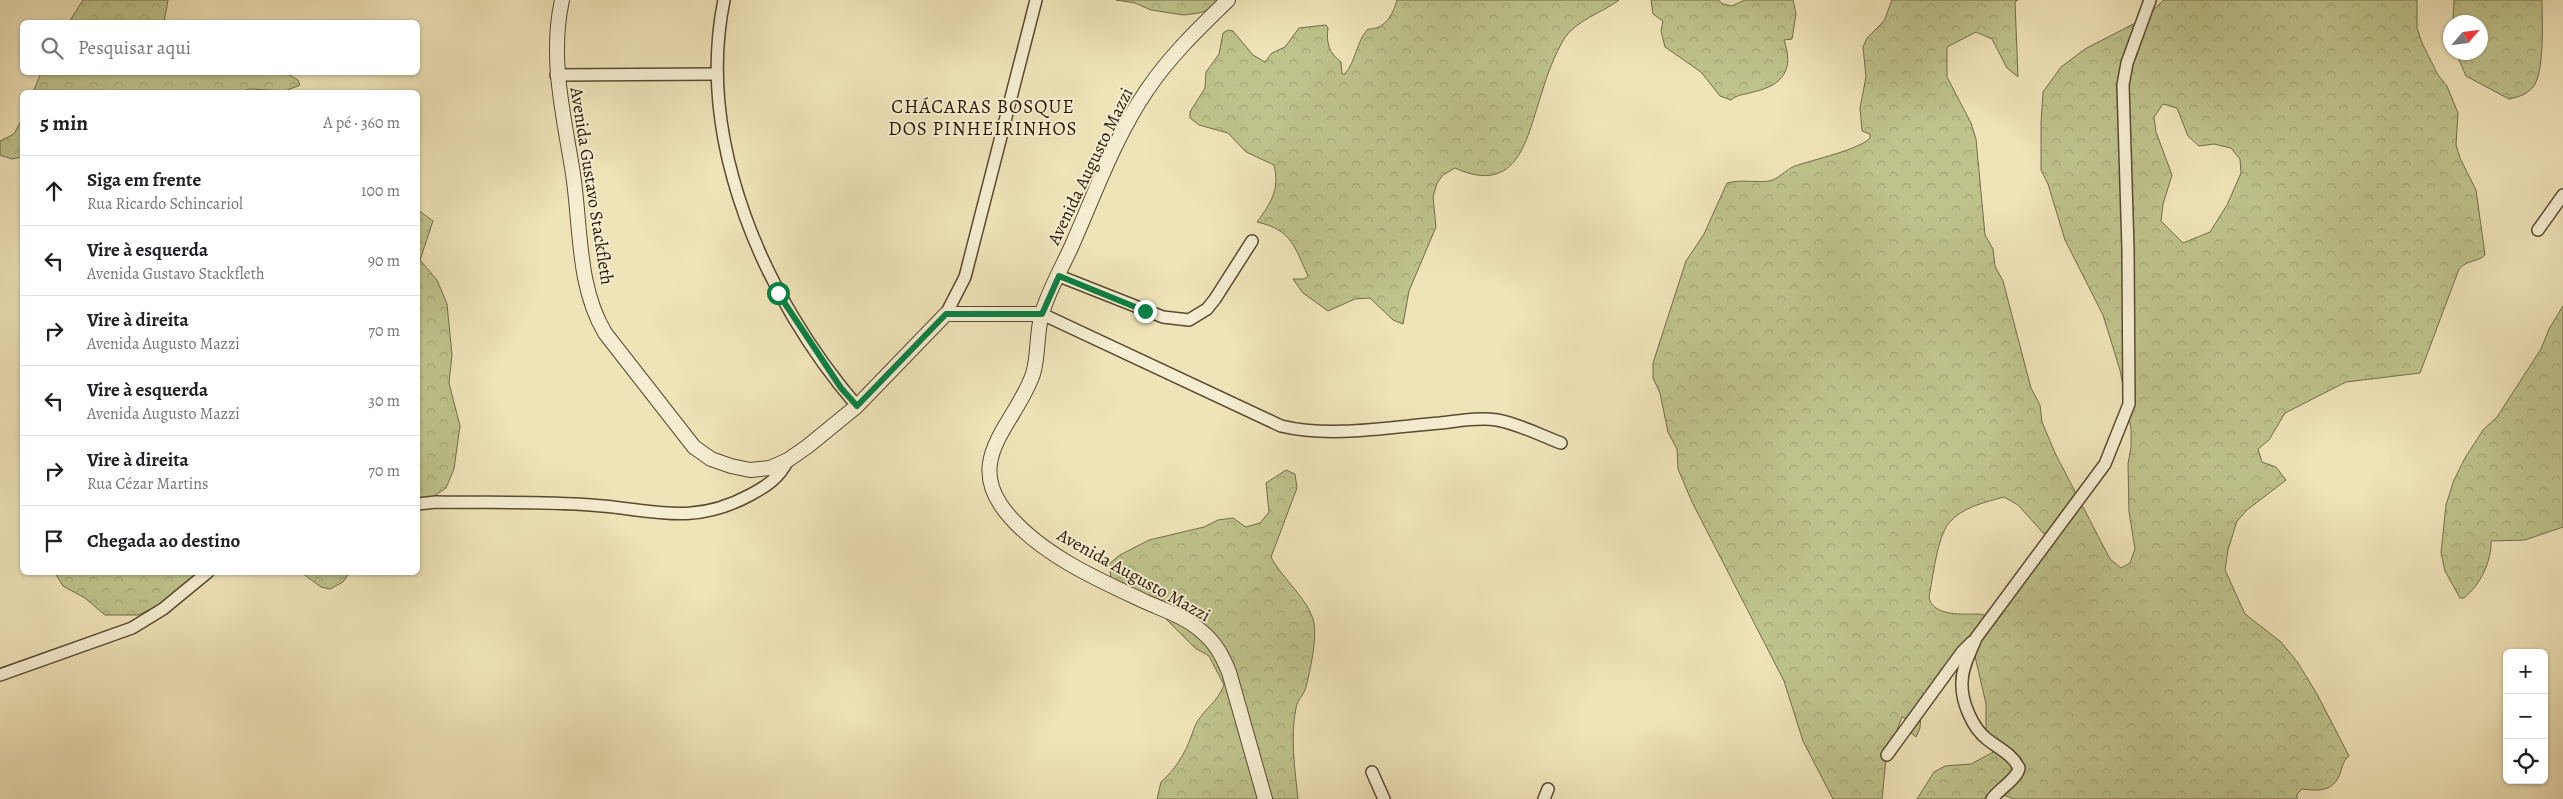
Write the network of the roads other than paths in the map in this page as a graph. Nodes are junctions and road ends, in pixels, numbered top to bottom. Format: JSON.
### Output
{"nodes":[{"id":1,"x":562,"y":0,"type":"edge"},
{"id":2,"x":724,"y":0,"type":"edge"},
{"id":3,"x":1036,"y":0,"type":"edge"},
{"id":4,"x":1228,"y":0,"type":"edge"},
{"id":5,"x":2150,"y":0,"type":"edge"},
{"id":6,"x":716,"y":74,"type":"junction"},
{"id":7,"x":556,"y":75,"type":"junction"},
{"id":8,"x":2563,"y":195,"type":"edge"},
{"id":9,"x":2538,"y":230,"type":"dead end"},
{"id":10,"x":1252,"y":241,"type":"dead end"},
{"id":11,"x":1059,"y":276,"type":"junction"},
{"id":12,"x":946,"y":314,"type":"junction"},
{"id":13,"x":1042,"y":314,"type":"junction"},
{"id":14,"x":857,"y":406,"type":"junction"},
{"id":15,"x":1561,"y":443,"type":"dead end"},
{"id":16,"x":788,"y":460,"type":"junction"},
{"id":17,"x":420,"y":504,"type":"edge"},
{"id":18,"x":204,"y":575,"type":"edge"},
{"id":19,"x":1976,"y":638,"type":"junction"},
{"id":20,"x":0,"y":675,"type":"edge"},
{"id":21,"x":1887,"y":755,"type":"dead end"},
{"id":22,"x":1372,"y":772,"type":"dead end"},
{"id":23,"x":1265,"y":799,"type":"edge"},
{"id":24,"x":1384,"y":799,"type":"edge"},
{"id":25,"x":1992,"y":799,"type":"edge"}],
"edges":[{"from":1,"to":7,"type":"street","name":"Avenida Gustavo Stackfleth"},
{"from":2,"to":6,"type":"street"},
{"from":3,"to":12,"type":"street"},
{"from":4,"to":11,"type":"street","name":"Avenida Augusto Mazzi"},
{"from":5,"to":19,"type":"street"},
{"from":6,"to":7,"type":"street"},
{"from":6,"to":14,"type":"street"},
{"from":7,"to":16,"type":"street","name":"Avenida Gustavo Stackfleth"},
{"from":8,"to":9,"type":"street"},
{"from":10,"to":11,"type":"street"},
{"from":11,"to":13,"type":"street","name":"Avenida Augusto Mazzi"},
{"from":12,"to":13,"type":"street"},
{"from":12,"to":14,"type":"street","name":"Avenida Gustavo Stackfleth"},
{"from":13,"to":15,"type":"street"},
{"from":13,"to":23,"type":"street","name":"Avenida Augusto Mazzi"},
{"from":14,"to":16,"type":"street","name":"Avenida Gustavo Stackfleth"},
{"from":16,"to":17,"type":"street"},
{"from":18,"to":20,"type":"street"},
{"from":19,"to":21,"type":"street"},
{"from":19,"to":25,"type":"street"},
{"from":22,"to":24,"type":"street"}]}
